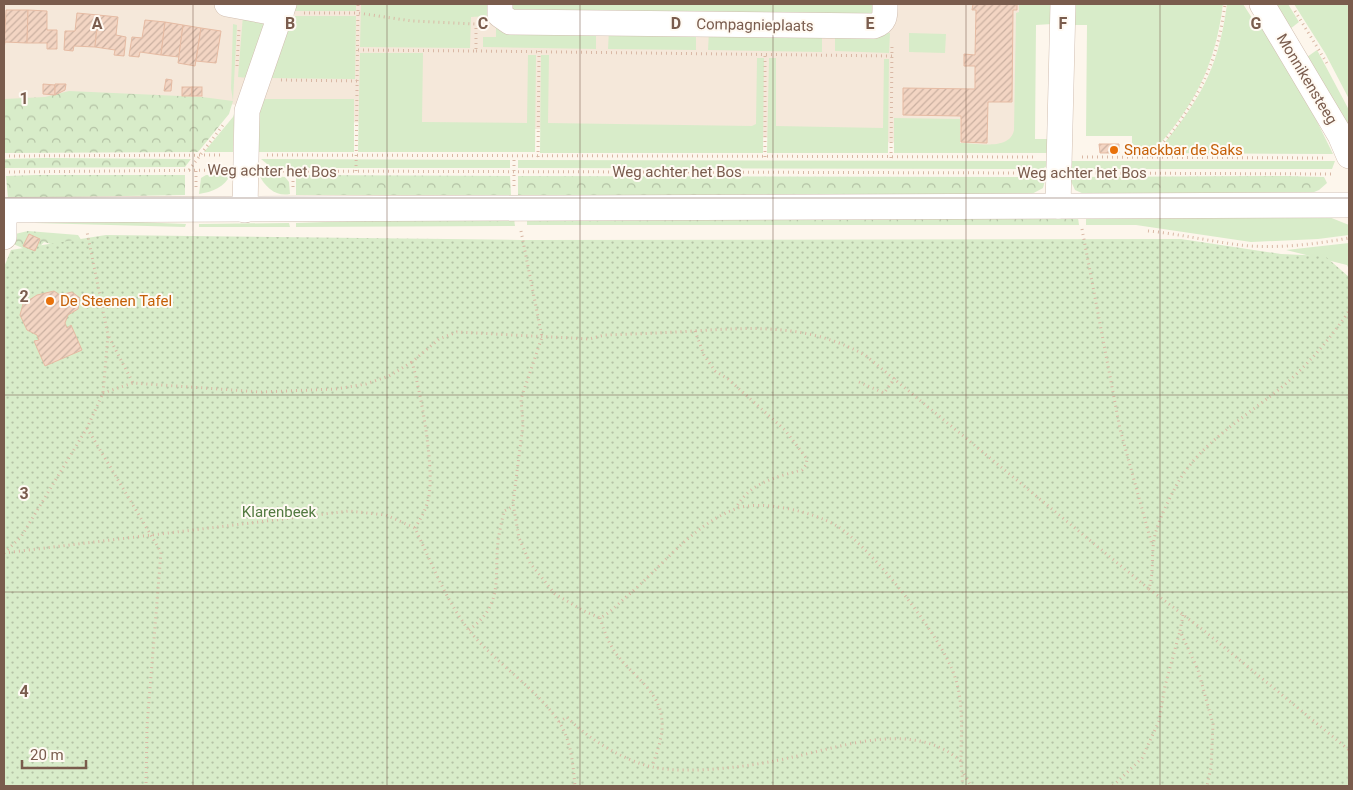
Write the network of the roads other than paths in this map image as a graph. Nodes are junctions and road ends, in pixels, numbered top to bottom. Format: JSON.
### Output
{"nodes":[{"id":1,"x":1063,"y":4,"type":"edge"},
{"id":2,"x":1262,"y":4,"type":"edge"},
{"id":3,"x":234,"y":5,"type":"edge"},
{"id":4,"x":283,"y":9,"type":"edge"},
{"id":5,"x":500,"y":10,"type":"edge"},
{"id":6,"x":885,"y":11,"type":"edge"},
{"id":7,"x":1340,"y":163,"type":"edge"},
{"id":8,"x":1349,"y":205,"type":"edge"},
{"id":9,"x":1058,"y":206,"type":"junction"},
{"id":10,"x":4,"y":210,"type":"edge"},
{"id":11,"x":245,"y":210,"type":"junction"},
{"id":12,"x":4,"y":237,"type":"edge"}],
"edges":[{"from":1,"to":9,"type":"street"},
{"from":2,"to":7,"type":"street","name":"Monnikensteeg"},
{"from":3,"to":4,"type":"street"},
{"from":4,"to":11,"type":"street"},
{"from":5,"to":6,"type":"street","name":"Compagnieplaats"},
{"from":8,"to":9,"type":"street"},
{"from":9,"to":11,"type":"street"},
{"from":10,"to":11,"type":"street"},
{"from":10,"to":12,"type":"street"}]}
